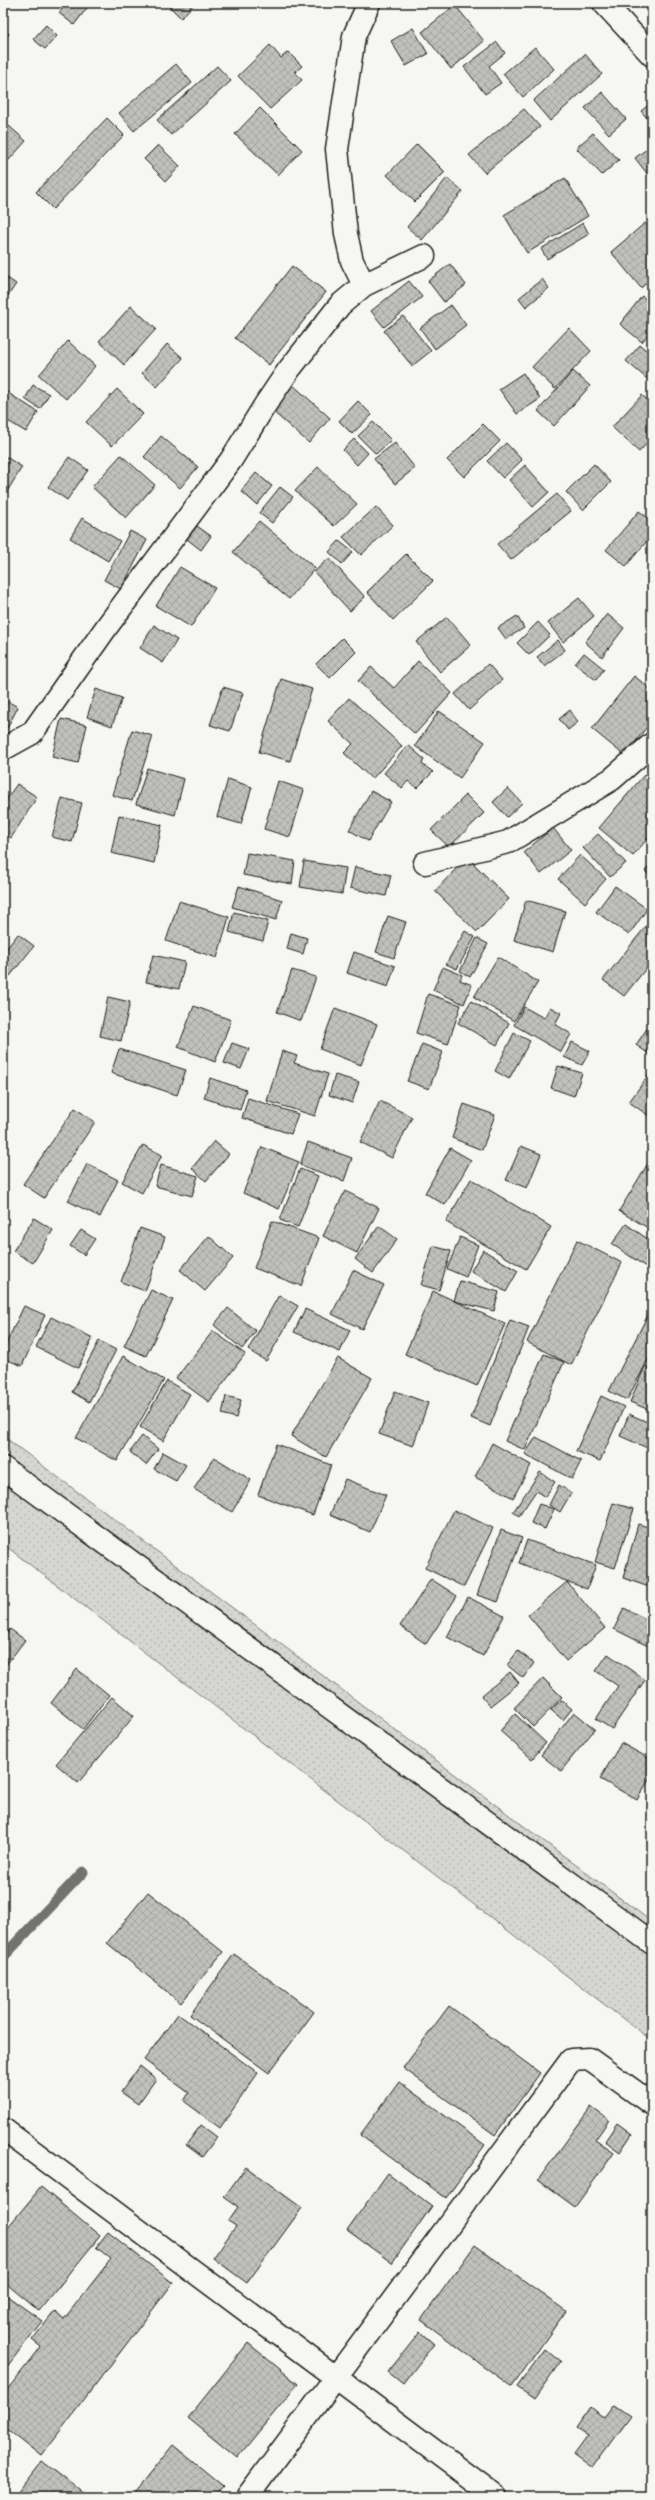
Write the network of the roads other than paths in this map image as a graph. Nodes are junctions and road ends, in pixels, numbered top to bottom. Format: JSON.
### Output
{"nodes":[{"id":1,"x":369,"y":3,"type":"edge"},
{"id":2,"x":614,"y":6,"type":"edge"},
{"id":3,"x":652,"y":55,"type":"edge"},
{"id":4,"x":424,"y":256,"type":"dead end"},
{"id":5,"x":364,"y":285,"type":"junction"},
{"id":6,"x":652,"y":744,"type":"edge"},
{"id":7,"x":3,"y":749,"type":"edge"},
{"id":8,"x":425,"y":863,"type":"dead end"},
{"id":9,"x":3,"y":1468,"type":"edge"},
{"id":10,"x":652,"y":1943,"type":"edge"},
{"id":11,"x":652,"y":2104,"type":"edge"},
{"id":12,"x":3,"y":2129,"type":"edge"},
{"id":13,"x":338,"y":2377,"type":"junction"},
{"id":14,"x":247,"y":2497,"type":"edge"},
{"id":15,"x":496,"y":2497,"type":"edge"}],
"edges":[{"from":1,"to":5,"type":"street"},
{"from":2,"to":3,"type":"street"},
{"from":4,"to":5,"type":"street"},
{"from":5,"to":7,"type":"street"},
{"from":6,"to":8,"type":"street"},
{"from":9,"to":10,"type":"street"},
{"from":11,"to":13,"type":"street"},
{"from":12,"to":13,"type":"street"},
{"from":13,"to":14,"type":"street"},
{"from":13,"to":15,"type":"street"}]}
